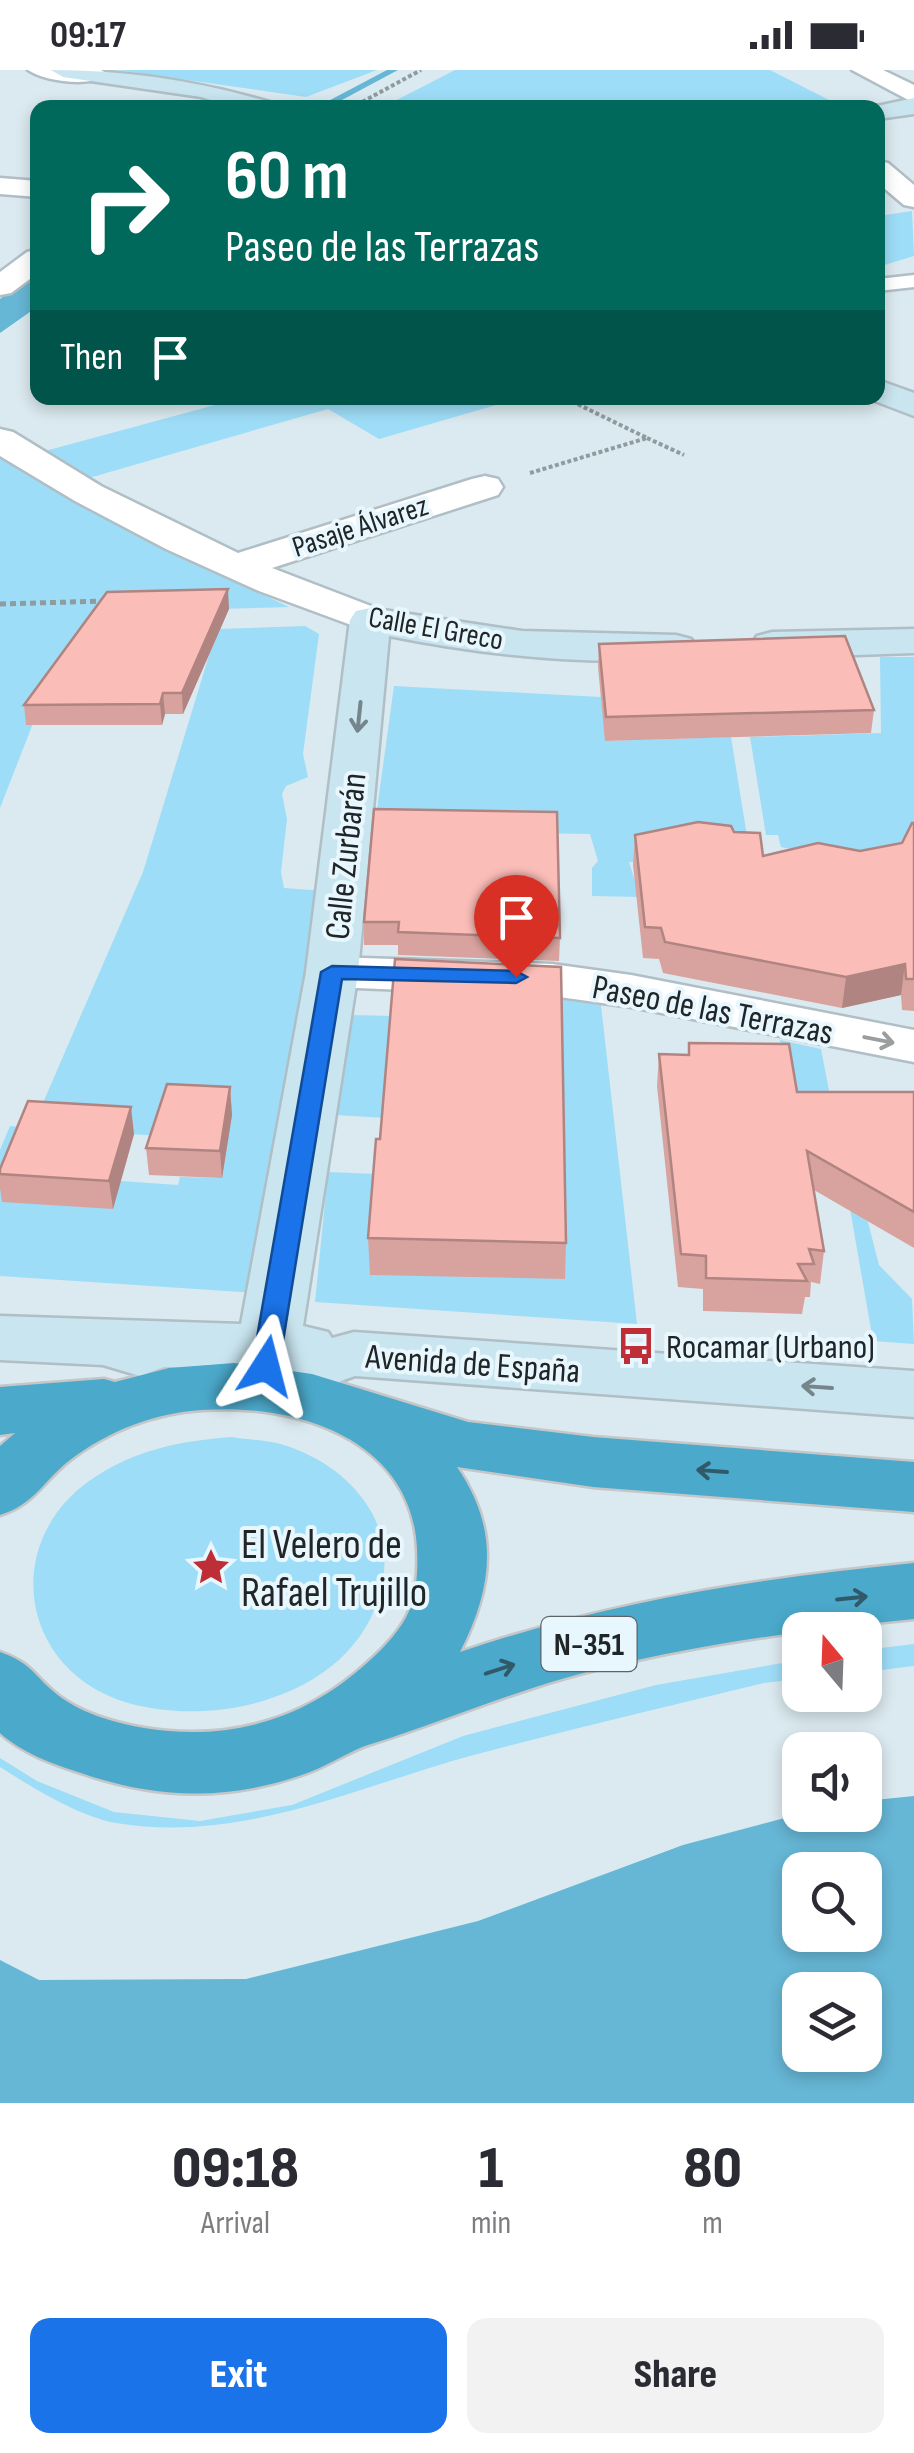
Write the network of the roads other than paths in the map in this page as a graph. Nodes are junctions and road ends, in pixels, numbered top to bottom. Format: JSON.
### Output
{"nodes":[{"id":1,"x":36,"y":70,"type":"edge"},
{"id":2,"x":63,"y":70,"type":"edge"},
{"id":3,"x":864,"y":70,"type":"edge"},
{"id":4,"x":102,"y":76,"type":"junction"},
{"id":5,"x":914,"y":95,"type":"edge"},
{"id":6,"x":237,"y":100,"type":"edge"},
{"id":7,"x":914,"y":106,"type":"edge"},
{"id":8,"x":885,"y":109,"type":"edge"},
{"id":9,"x":885,"y":177,"type":"edge"},
{"id":10,"x":0,"y":186,"type":"edge"},
{"id":11,"x":30,"y":188,"type":"edge"},
{"id":12,"x":914,"y":198,"type":"edge"},
{"id":13,"x":30,"y":264,"type":"edge"},
{"id":14,"x":914,"y":281,"type":"edge"},
{"id":15,"x":885,"y":283,"type":"edge"},
{"id":16,"x":0,"y":286,"type":"edge"},
{"id":17,"x":885,"y":393,"type":"edge"},
{"id":18,"x":914,"y":406,"type":"edge"},
{"id":19,"x":0,"y":440,"type":"edge"},
{"id":20,"x":485,"y":487,"type":"road end"},
{"id":21,"x":236,"y":567,"type":"junction"},
{"id":22,"x":370,"y":620,"type":"junction"},
{"id":23,"x":914,"y":642,"type":"edge"},
{"id":24,"x":332,"y":972,"type":"junction"},
{"id":25,"x":914,"y":1046,"type":"edge"},
{"id":26,"x":0,"y":1338,"type":"edge"},
{"id":27,"x":256,"y":1377,"type":"junction"},
{"id":28,"x":358,"y":1385,"type":"junction"},
{"id":29,"x":914,"y":1394,"type":"edge"},
{"id":30,"x":137,"y":1398,"type":"junction"},
{"id":31,"x":0,"y":1411,"type":"edge"},
{"id":32,"x":914,"y":1487,"type":"edge"},
{"id":33,"x":0,"y":1490,"type":"edge"},
{"id":34,"x":914,"y":1590,"type":"edge"},
{"id":35,"x":0,"y":1682,"type":"edge"},
{"id":36,"x":277,"y":1752,"type":"junction"}],
"edges":[{"from":1,"to":4,"type":"lane"},
{"from":2,"to":4,"type":"street"},
{"from":3,"to":5,"type":"street"},
{"from":4,"to":6,"type":"street"},
{"from":7,"to":8,"type":"street"},
{"from":9,"to":12,"type":"street"},
{"from":10,"to":11,"type":"street"},
{"from":13,"to":16,"type":"street"},
{"from":14,"to":15,"type":"lane"},
{"from":17,"to":18,"type":"street"},
{"from":19,"to":21,"type":"street","name":"Calle El Greco"},
{"from":20,"to":21,"type":"street","name":"Pasaje Álvarez"},
{"from":21,"to":22,"type":"street","name":"Calle El Greco"},
{"from":22,"to":23,"type":"street","name":"Calle El Greco"},
{"from":22,"to":24,"type":"street","name":"Calle Zurbarán","one_way":true},
{"from":24,"to":25,"type":"street","name":"Paseo de las Terrazas","one_way":true},
{"from":24,"to":27,"type":"street","name":"Calle Zurbarán"},
{"from":26,"to":27,"type":"street"},
{"from":27,"to":28,"type":"highway","number":"N-351"},
{"from":27,"to":30,"type":"highway","number":"N-351"},
{"from":29,"to":28,"type":"street","name":"Avenida de España","one_way":true},
{"from":32,"to":28,"type":"highway","name":"Avenida de España","number":"N-351","one_way":true},
{"from":28,"to":36,"type":"highway","number":"N-351"},
{"from":30,"to":31,"type":"highway","number":"N-351"},
{"from":30,"to":33,"type":"highway","number":"N-351"},
{"from":36,"to":34,"type":"highway","number":"N-351","one_way":true},
{"from":35,"to":36,"type":"highway","number":"N-351"}]}
